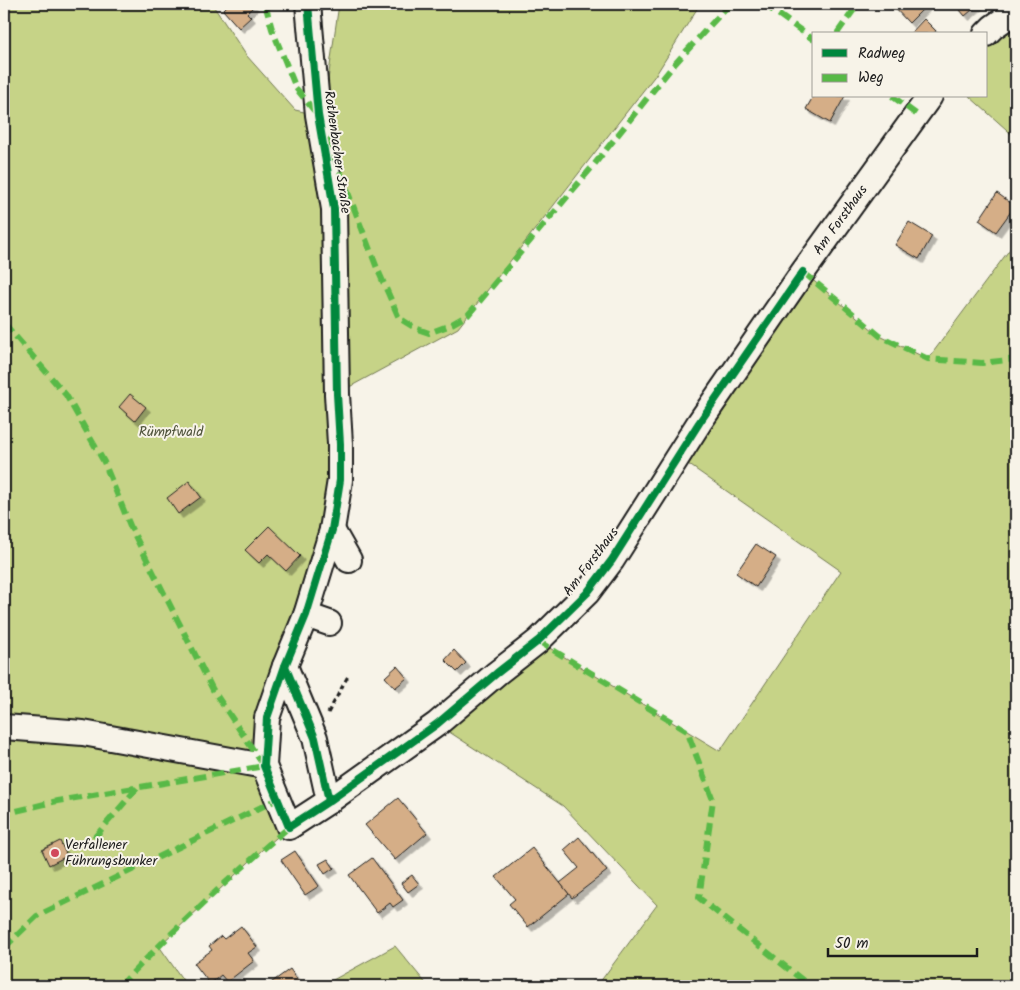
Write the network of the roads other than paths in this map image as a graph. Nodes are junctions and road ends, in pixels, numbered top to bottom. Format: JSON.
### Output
{"nodes":[{"id":1,"x":308,"y":4,"type":"edge"},
{"id":2,"x":1016,"y":11,"type":"edge"},
{"id":3,"x":988,"y":32,"type":"edge"},
{"id":4,"x":929,"y":98,"type":"edge"},
{"id":5,"x":337,"y":394,"type":"joint"},
{"id":6,"x":332,"y":530,"type":"junction"},
{"id":7,"x":349,"y":560,"type":"dead end"},
{"id":8,"x":306,"y":615,"type":"junction"},
{"id":9,"x":329,"y":623,"type":"dead end"},
{"id":10,"x":285,"y":666,"type":"junction"},
{"id":11,"x":4,"y":727,"type":"edge"},
{"id":12,"x":264,"y":766,"type":"junction"},
{"id":13,"x":329,"y":801,"type":"junction"}],
"edges":[{"from":1,"to":5,"type":"street","name":"Rothenbacher Straße"},
{"from":2,"to":3,"type":"street"},
{"from":4,"to":13,"type":"street","name":"Am Forsthaus"},
{"from":5,"to":6,"type":"street","name":"Am Forsthaus"},
{"from":6,"to":7,"type":"street"},
{"from":6,"to":8,"type":"street","name":"Am Forsthaus"},
{"from":8,"to":9,"type":"street"},
{"from":8,"to":10,"type":"street","name":"Am Forsthaus"},
{"from":10,"to":12,"type":"street","name":"Am Forsthaus"},
{"from":10,"to":13,"type":"street"},
{"from":11,"to":12,"type":"street"},
{"from":12,"to":13,"type":"street","name":"Am Forsthaus"}]}
